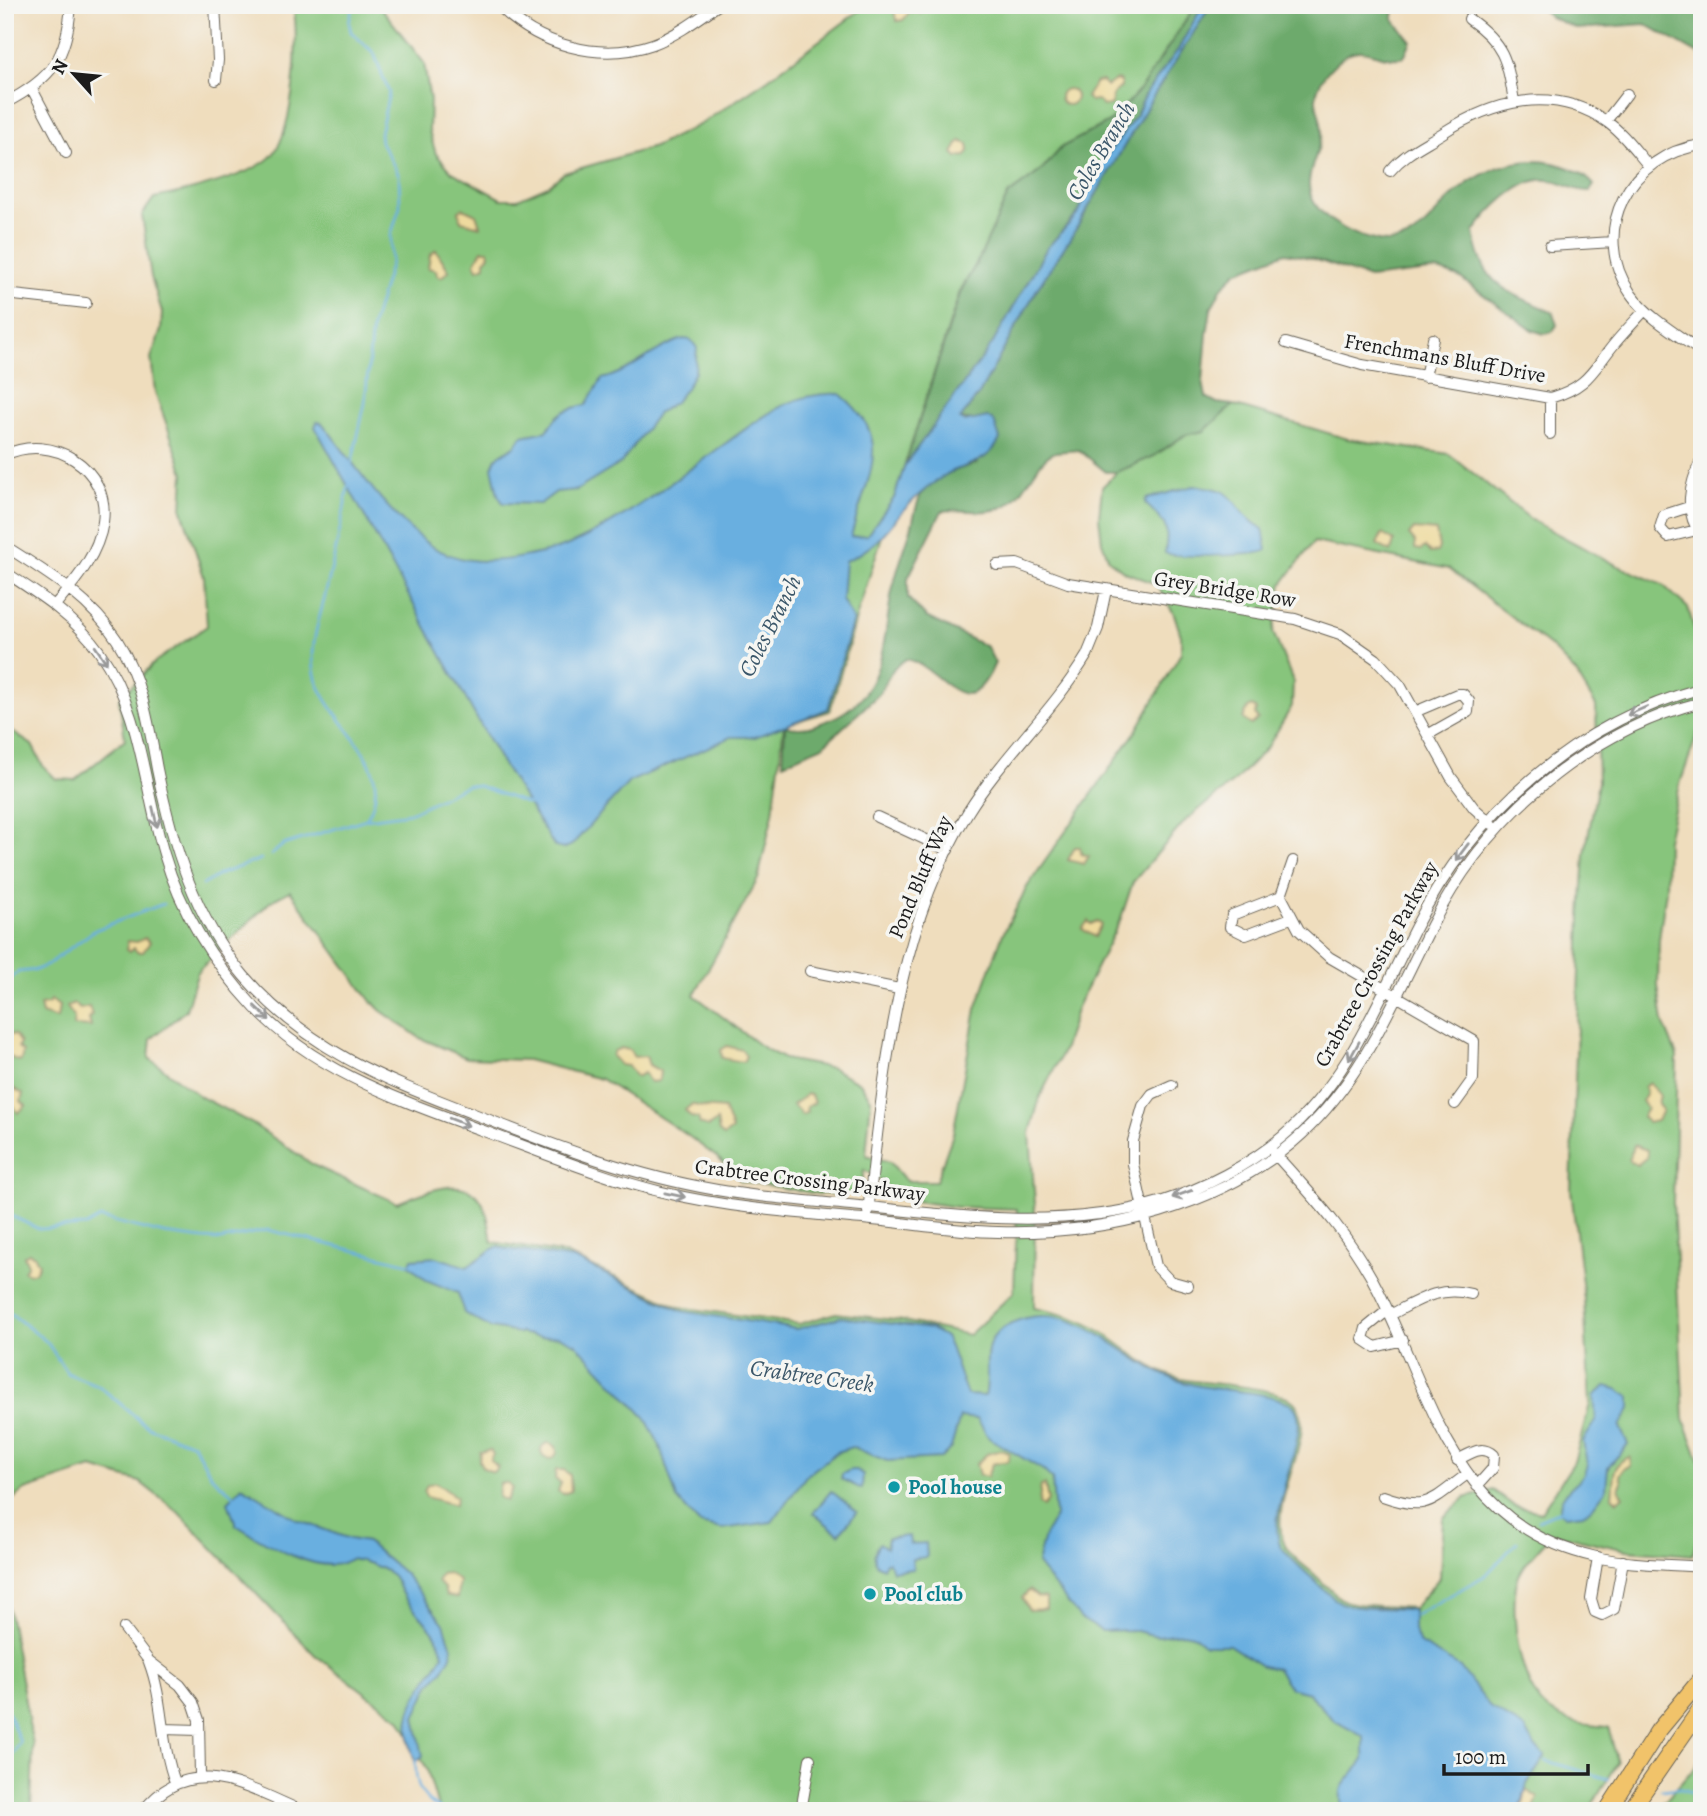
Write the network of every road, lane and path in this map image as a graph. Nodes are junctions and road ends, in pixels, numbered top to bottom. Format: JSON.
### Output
{"nodes":[{"id":1,"x":71,"y":5,"type":"edge"},
{"id":2,"x":215,"y":5,"type":"edge"},
{"id":3,"x":498,"y":5,"type":"edge"},
{"id":4,"x":719,"y":5,"type":"edge"},
{"id":5,"x":1469,"y":19,"type":"dead end"},
{"id":6,"x":216,"y":80,"type":"dead end"},
{"id":7,"x":32,"y":89,"type":"junction"},
{"id":8,"x":1627,"y":94,"type":"dead end"},
{"id":9,"x":1514,"y":101,"type":"junction"},
{"id":10,"x":5,"y":103,"type":"edge"},
{"id":11,"x":1606,"y":121,"type":"junction"},
{"id":12,"x":1702,"y":145,"type":"edge"},
{"id":13,"x":66,"y":153,"type":"dead end"},
{"id":14,"x":1648,"y":165,"type":"junction"},
{"id":15,"x":1390,"y":170,"type":"dead end"},
{"id":16,"x":1612,"y":242,"type":"junction"},
{"id":17,"x":1550,"y":246,"type":"dead end"},
{"id":18,"x":5,"y":294,"type":"edge"},
{"id":19,"x":86,"y":303,"type":"dead end"},
{"id":20,"x":1645,"y":310,"type":"junction"},
{"id":21,"x":1433,"y":339,"type":"dead end"},
{"id":22,"x":1286,"y":343,"type":"dead end"},
{"id":23,"x":1702,"y":352,"type":"edge"},
{"id":24,"x":1425,"y":377,"type":"junction"},
{"id":25,"x":1550,"y":398,"type":"junction"},
{"id":26,"x":1550,"y":434,"type":"dead end"},
{"id":27,"x":5,"y":455,"type":"edge"},
{"id":28,"x":1702,"y":458,"type":"edge"},
{"id":29,"x":1689,"y":507,"type":"junction"},
{"id":30,"x":1699,"y":533,"type":"edge"},
{"id":31,"x":5,"y":546,"type":"edge"},
{"id":32,"x":997,"y":565,"type":"dead end"},
{"id":33,"x":5,"y":572,"type":"edge"},
{"id":34,"x":69,"y":588,"type":"junction"},
{"id":35,"x":1106,"y":590,"type":"junction"},
{"id":36,"x":55,"y":605,"type":"junction"},
{"id":37,"x":1702,"y":688,"type":"edge"},
{"id":38,"x":1702,"y":702,"type":"edge"},
{"id":39,"x":1417,"y":711,"type":"junction"},
{"id":40,"x":1429,"y":734,"type":"junction"},
{"id":41,"x":877,"y":817,"type":"dead end"},
{"id":42,"x":1489,"y":821,"type":"junction"},
{"id":43,"x":1497,"y":829,"type":"junction"},
{"id":44,"x":947,"y":850,"type":"junction"},
{"id":45,"x":1293,"y":861,"type":"dead end"},
{"id":46,"x":1281,"y":896,"type":"junction"},
{"id":47,"x":1291,"y":918,"type":"junction"},
{"id":48,"x":810,"y":971,"type":"dead end"},
{"id":49,"x":899,"y":989,"type":"junction"},
{"id":50,"x":1384,"y":990,"type":"junction"},
{"id":51,"x":1396,"y":997,"type":"junction"},
{"id":52,"x":1172,"y":1085,"type":"dead end"},
{"id":53,"x":1455,"y":1104,"type":"dead end"},
{"id":54,"x":1269,"y":1147,"type":"junction"},
{"id":55,"x":1277,"y":1156,"type":"junction"},
{"id":56,"x":1142,"y":1205,"type":"junction"},
{"id":57,"x":869,"y":1207,"type":"junction"},
{"id":58,"x":1145,"y":1216,"type":"junction"},
{"id":59,"x":867,"y":1220,"type":"junction"},
{"id":60,"x":1188,"y":1286,"type":"dead end"},
{"id":61,"x":1471,"y":1294,"type":"dead end"},
{"id":62,"x":1389,"y":1312,"type":"junction"},
{"id":63,"x":1403,"y":1340,"type":"junction"},
{"id":64,"x":1457,"y":1460,"type":"junction"},
{"id":65,"x":1466,"y":1475,"type":"junction"},
{"id":66,"x":1477,"y":1486,"type":"junction"},
{"id":67,"x":1383,"y":1496,"type":"dead end"},
{"id":68,"x":1598,"y":1557,"type":"junction"},
{"id":69,"x":1623,"y":1561,"type":"junction"},
{"id":70,"x":1702,"y":1567,"type":"edge"},
{"id":71,"x":124,"y":1628,"type":"dead end"},
{"id":72,"x":149,"y":1661,"type":"junction"},
{"id":73,"x":1702,"y":1678,"type":"edge"},
{"id":74,"x":1702,"y":1707,"type":"edge"},
{"id":75,"x":163,"y":1729,"type":"junction"},
{"id":76,"x":199,"y":1730,"type":"junction"},
{"id":77,"x":810,"y":1759,"type":"dead end"},
{"id":78,"x":200,"y":1776,"type":"junction"},
{"id":79,"x":175,"y":1782,"type":"junction"},
{"id":80,"x":143,"y":1811,"type":"edge"},
{"id":81,"x":302,"y":1811,"type":"edge"},
{"id":82,"x":801,"y":1811,"type":"edge"},
{"id":83,"x":1607,"y":1811,"type":"edge"},
{"id":84,"x":1629,"y":1811,"type":"edge"}],
"edges":[{"from":1,"to":7,"type":"street"},
{"from":2,"to":6,"type":"street"},
{"from":3,"to":4,"type":"street"},
{"from":5,"to":9,"type":"street"},
{"from":7,"to":10,"type":"street"},
{"from":7,"to":13,"type":"street"},
{"from":8,"to":11,"type":"street"},
{"from":9,"to":11,"type":"street"},
{"from":9,"to":15,"type":"street"},
{"from":11,"to":14,"type":"street"},
{"from":12,"to":14,"type":"street"},
{"from":14,"to":16,"type":"street"},
{"from":16,"to":17,"type":"street"},
{"from":16,"to":20,"type":"street"},
{"from":18,"to":19,"type":"street"},
{"from":20,"to":23,"type":"street"},
{"from":20,"to":25,"type":"street","name":"Frenchmans Bluff Drive"},
{"from":21,"to":24,"type":"street"},
{"from":22,"to":24,"type":"street","name":"Frenchmans Bluff Drive"},
{"from":24,"to":25,"type":"street","name":"Frenchmans Bluff Drive"},
{"from":25,"to":26,"type":"street"},
{"from":27,"to":34,"type":"street"},
{"from":28,"to":29,"type":"street"},
{"from":29,"to":30,"type":"street"},
{"from":29,"to":30,"type":"street"},
{"from":31,"to":34,"type":"street","name":"Crabtree Crossing Parkway"},
{"from":32,"to":35,"type":"street","name":"Grey Bridge Row"},
{"from":33,"to":36,"type":"street","name":"Crabtree Crossing Parkway"},
{"from":34,"to":36,"type":"street"},
{"from":34,"to":57,"type":"street","name":"Crabtree Crossing Parkway"},
{"from":35,"to":39,"type":"street","name":"Grey Bridge Row"},
{"from":35,"to":44,"type":"street","name":"Pond Bluff Way"},
{"from":36,"to":59,"type":"street","name":"Crabtree Crossing Parkway","one_way":true},
{"from":37,"to":42,"type":"street","name":"Crabtree Crossing Parkway","one_way":true},
{"from":38,"to":43,"type":"street","name":"Crabtree Crossing Parkway"},
{"from":39,"to":40,"type":"street","name":"Grey Bridge Row"},
{"from":39,"to":40,"type":"street"},
{"from":40,"to":42,"type":"street","name":"Grey Bridge Row"},
{"from":41,"to":44,"type":"street"},
{"from":42,"to":43,"type":"street","name":"Grey Bridge Row"},
{"from":42,"to":50,"type":"street","name":"Crabtree Crossing Parkway","one_way":true},
{"from":43,"to":51,"type":"street","name":"Crabtree Crossing Parkway"},
{"from":44,"to":49,"type":"street","name":"Pond Bluff Way"},
{"from":45,"to":46,"type":"street"},
{"from":46,"to":47,"type":"street"},
{"from":46,"to":47,"type":"street"},
{"from":47,"to":50,"type":"street"},
{"from":48,"to":49,"type":"street"},
{"from":49,"to":57,"type":"street","name":"Pond Bluff Way"},
{"from":50,"to":51,"type":"street"},
{"from":50,"to":54,"type":"street","name":"Crabtree Crossing Parkway","one_way":true},
{"from":51,"to":53,"type":"street"},
{"from":51,"to":55,"type":"street","name":"Crabtree Crossing Parkway"},
{"from":52,"to":56,"type":"street"},
{"from":54,"to":55,"type":"street"},
{"from":54,"to":56,"type":"street","name":"Crabtree Crossing Parkway","one_way":true},
{"from":55,"to":58,"type":"street","name":"Crabtree Crossing Parkway"},
{"from":55,"to":62,"type":"street"},
{"from":56,"to":57,"type":"street","name":"Crabtree Crossing Parkway"},
{"from":56,"to":58,"type":"street"},
{"from":57,"to":59,"type":"street","name":"Pond Bluff Way"},
{"from":58,"to":59,"type":"street","name":"Crabtree Crossing Parkway"},
{"from":58,"to":60,"type":"street"},
{"from":61,"to":62,"type":"street"},
{"from":62,"to":63,"type":"street"},
{"from":62,"to":63,"type":"street"},
{"from":63,"to":64,"type":"street"},
{"from":64,"to":65,"type":"street"},
{"from":64,"to":66,"type":"street"},
{"from":65,"to":66,"type":"street"},
{"from":65,"to":67,"type":"street"},
{"from":66,"to":68,"type":"street"},
{"from":68,"to":69,"type":"street"},
{"from":68,"to":69,"type":"street"},
{"from":69,"to":70,"type":"street"},
{"from":71,"to":72,"type":"street"},
{"from":72,"to":75,"type":"street"},
{"from":72,"to":76,"type":"street"},
{"from":73,"to":83,"type":"main road"},
{"from":74,"to":84,"type":"main road"},
{"from":75,"to":76,"type":"street"},
{"from":75,"to":79,"type":"street"},
{"from":76,"to":78,"type":"street"},
{"from":77,"to":82,"type":"street"},
{"from":78,"to":79,"type":"street"},
{"from":78,"to":81,"type":"street"},
{"from":79,"to":80,"type":"street"}]}
